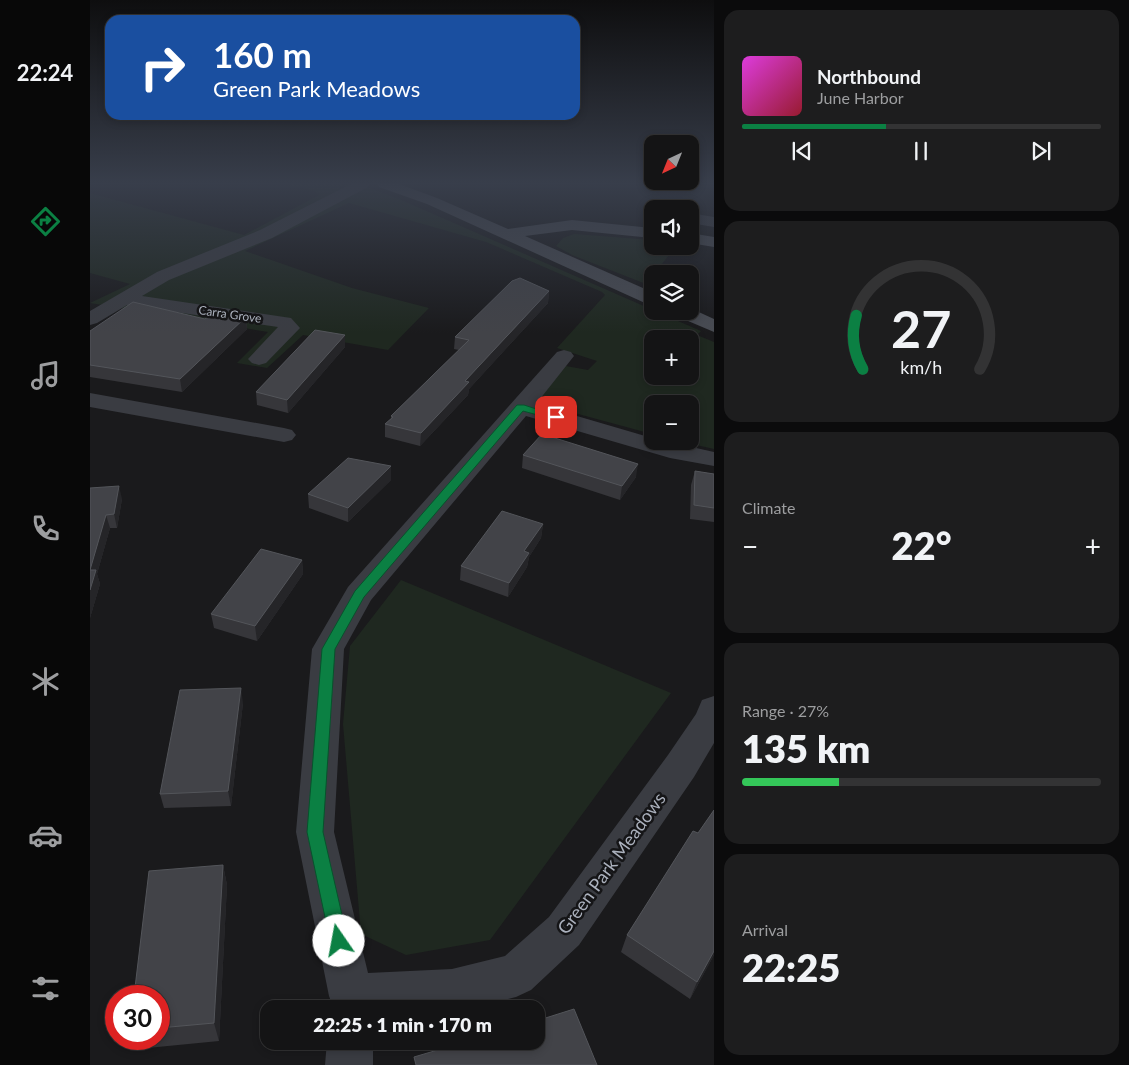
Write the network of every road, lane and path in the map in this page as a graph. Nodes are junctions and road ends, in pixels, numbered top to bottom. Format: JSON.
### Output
{"nodes":[{"id":1,"x":267,"y":234,"type":"edge"},
{"id":2,"x":507,"y":234,"type":"edge"},
{"id":3,"x":699,"y":240,"type":"edge"},
{"id":4,"x":714,"y":242,"type":"edge"},
{"id":5,"x":644,"y":295,"type":"edge"},
{"id":6,"x":124,"y":299,"type":"junction"},
{"id":7,"x":90,"y":319,"type":"edge"},
{"id":8,"x":699,"y":319,"type":"edge"},
{"id":9,"x":714,"y":326,"type":"edge"},
{"id":10,"x":564,"y":356,"type":"dead end"},
{"id":11,"x":259,"y":359,"type":"dead end"},
{"id":12,"x":90,"y":400,"type":"edge"},
{"id":13,"x":521,"y":407,"type":"junction"},
{"id":14,"x":284,"y":435,"type":"dead end"},
{"id":15,"x":714,"y":459,"type":"edge"},
{"id":16,"x":714,"y":709,"type":"edge"},
{"id":17,"x":351,"y":1000,"type":"edge"},
{"id":18,"x":368,"y":1000,"type":"edge"},
{"id":19,"x":350,"y":1050,"type":"edge"},
{"id":20,"x":350,"y":1065,"type":"edge"}],
"edges":[{"from":1,"to":6,"type":"street"},
{"from":2,"to":5,"type":"main road"},
{"from":3,"to":4,"type":"main road"},
{"from":6,"to":7,"type":"street"},
{"from":6,"to":11,"type":"street","name":"Carra Grove"},
{"from":8,"to":9,"type":"main road"},
{"from":10,"to":13,"type":"street","name":"Green Park Meadows"},
{"from":12,"to":14,"type":"street"},
{"from":13,"to":15,"type":"street"},
{"from":13,"to":17,"type":"street","name":"Green Park Meadows"},
{"from":16,"to":18,"type":"street","name":"Green Park Meadows"},
{"from":19,"to":20,"type":"street"}]}
